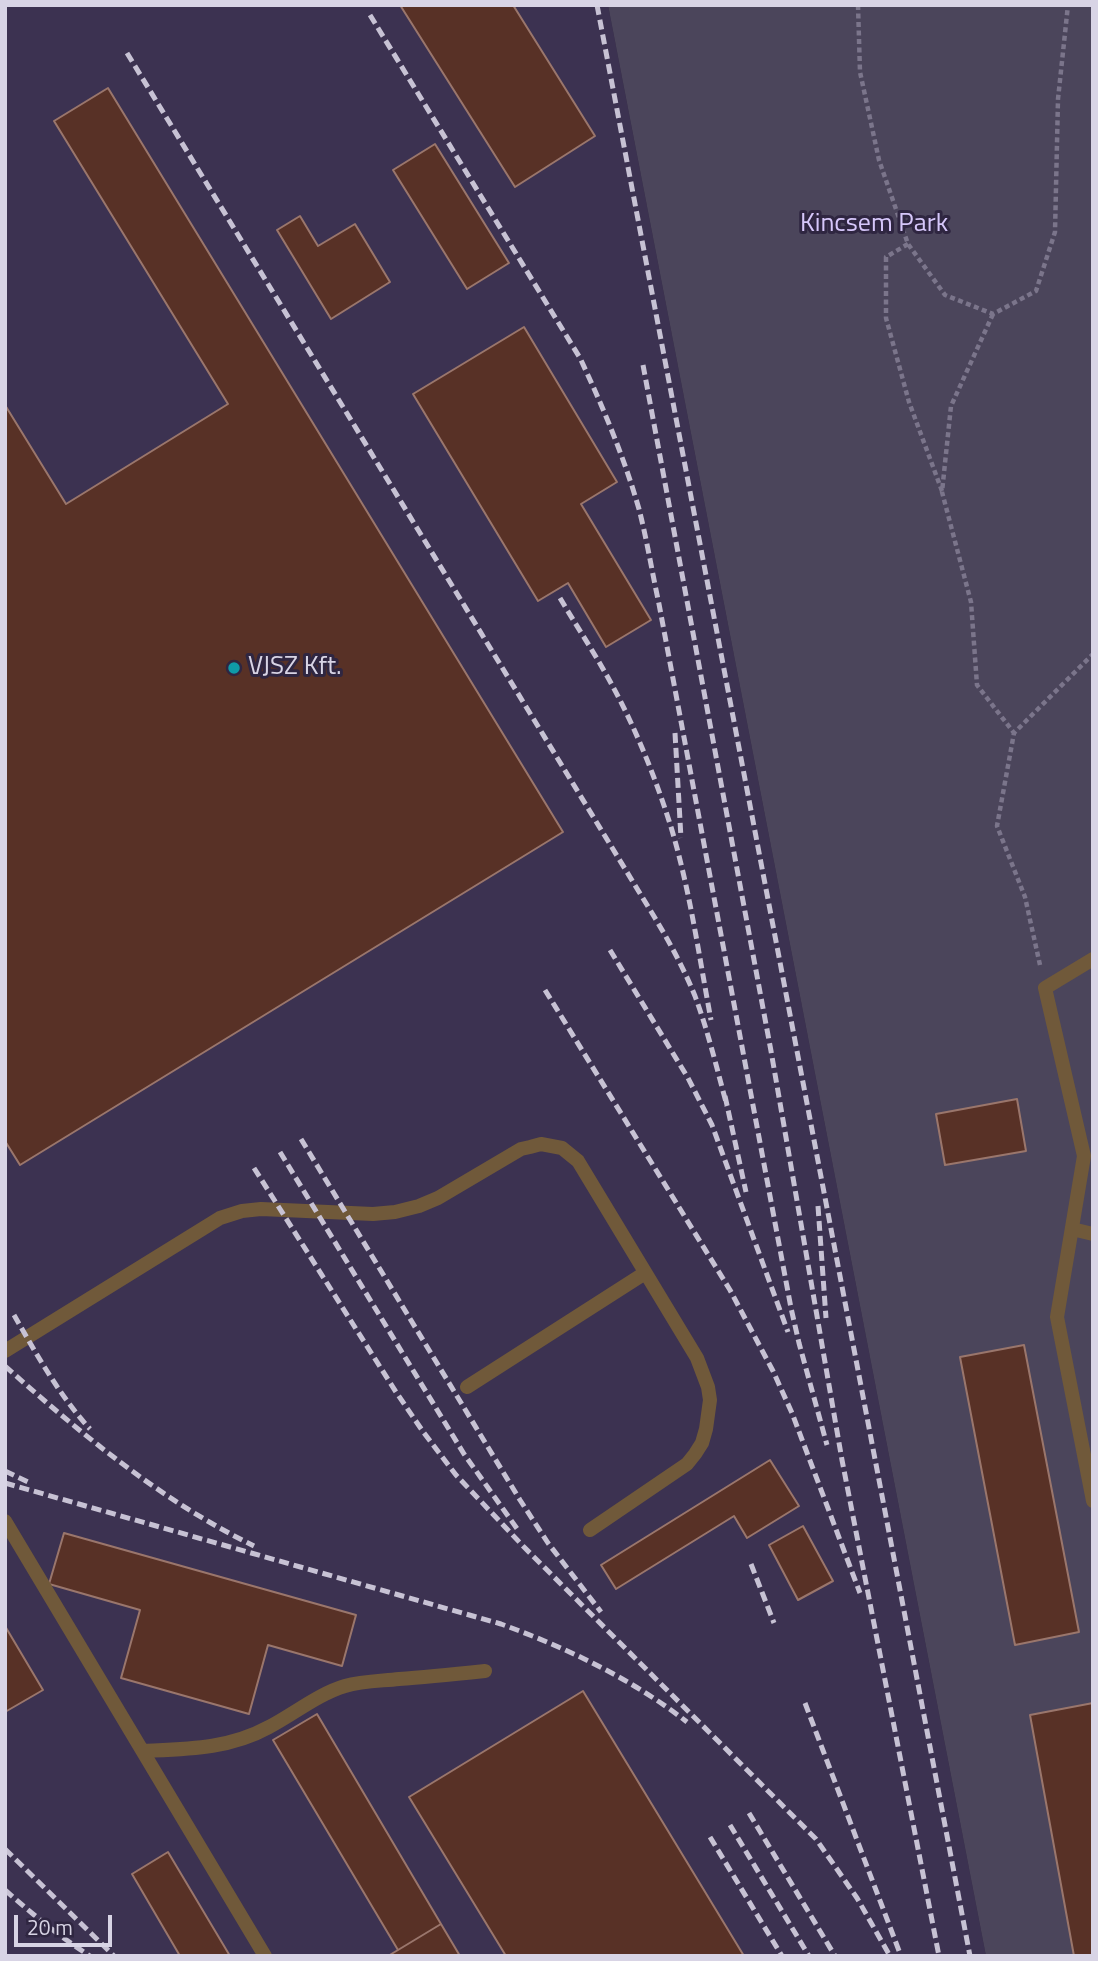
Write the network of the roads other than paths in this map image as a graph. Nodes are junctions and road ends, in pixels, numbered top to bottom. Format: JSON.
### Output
{"nodes":[{"id":1,"x":1093,"y":959,"type":"edge"},
{"id":2,"x":1072,"y":1229,"type":"junction"},
{"id":3,"x":1093,"y":1234,"type":"edge"},
{"id":4,"x":645,"y":1273,"type":"junction"},
{"id":5,"x":5,"y":1351,"type":"edge"},
{"id":6,"x":467,"y":1387,"type":"dead end"},
{"id":7,"x":1093,"y":1501,"type":"edge"},
{"id":8,"x":5,"y":1521,"type":"edge"},
{"id":9,"x":590,"y":1530,"type":"dead end"},
{"id":10,"x":485,"y":1671,"type":"dead end"},
{"id":11,"x":143,"y":1751,"type":"junction"},
{"id":12,"x":265,"y":1956,"type":"edge"}],
"edges":[{"from":1,"to":2,"type":"lane"},
{"from":2,"to":3,"type":"lane"},
{"from":2,"to":7,"type":"lane"},
{"from":4,"to":5,"type":"lane"},
{"from":4,"to":6,"type":"lane"},
{"from":4,"to":9,"type":"lane"},
{"from":8,"to":11,"type":"lane"},
{"from":10,"to":11,"type":"lane"},
{"from":11,"to":12,"type":"lane"}]}
